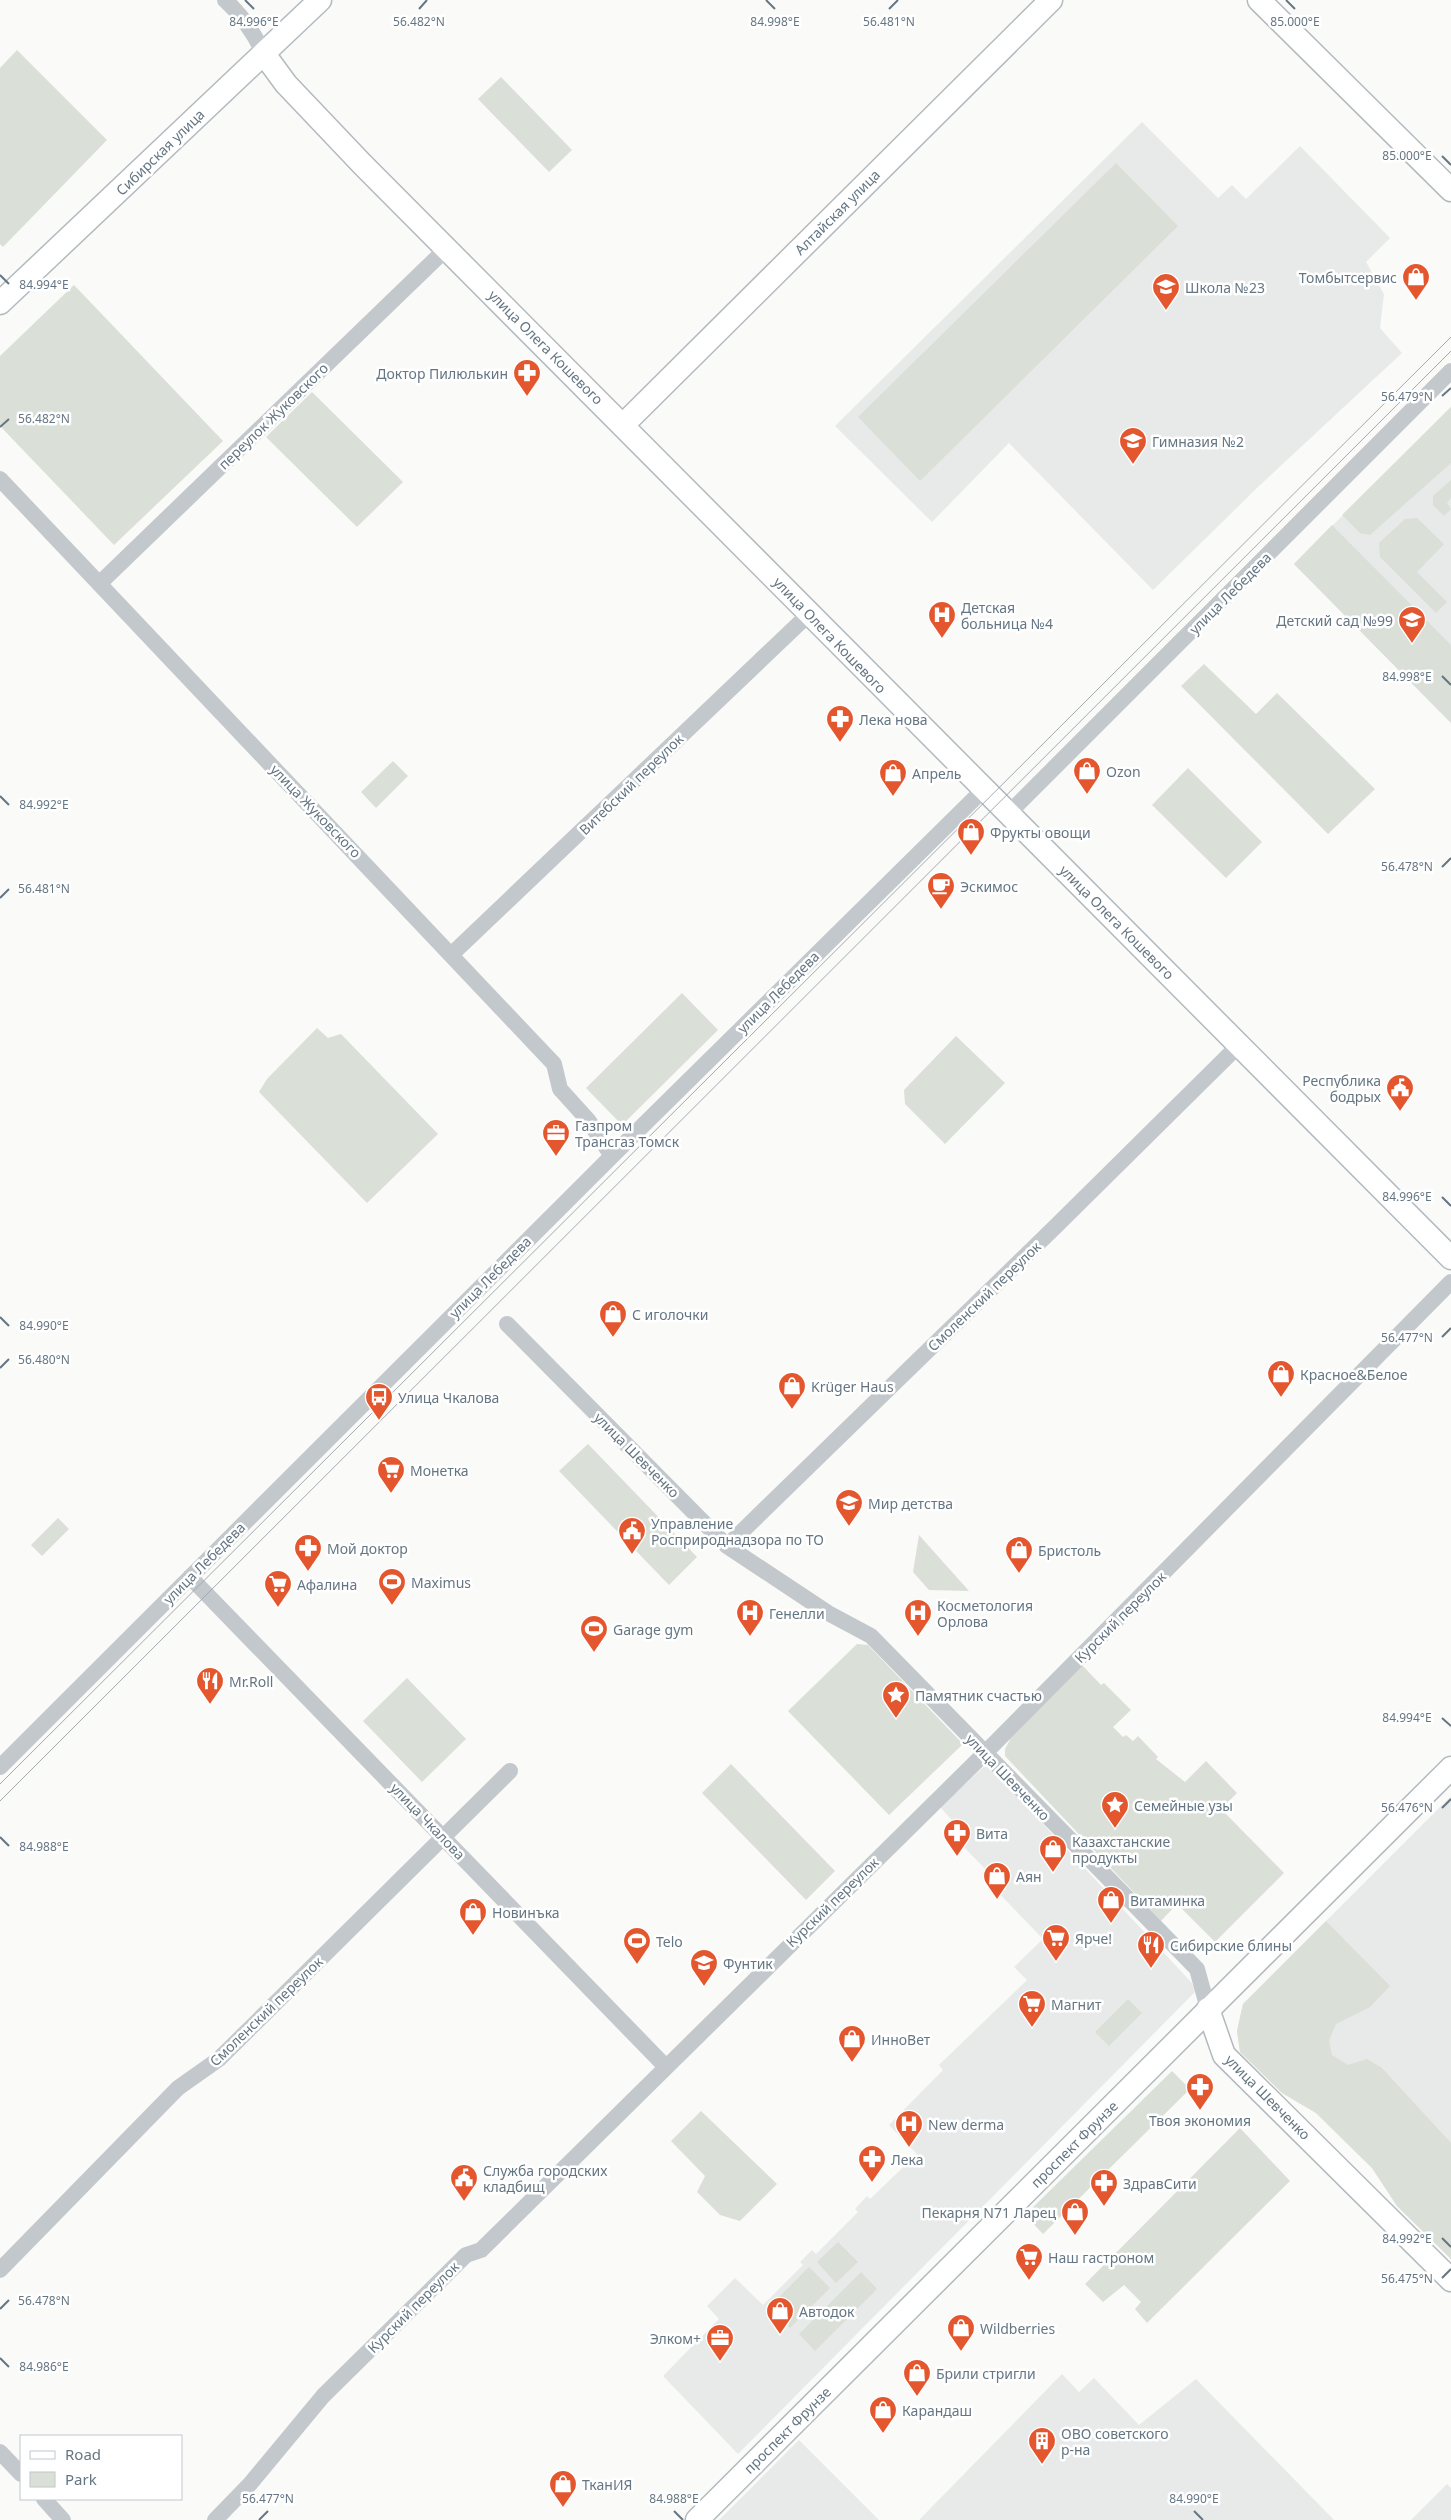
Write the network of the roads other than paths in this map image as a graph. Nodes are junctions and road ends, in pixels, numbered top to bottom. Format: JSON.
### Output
{"nodes":[{"id":1,"x":225,"y":0,"type":"edge"},
{"id":2,"x":320,"y":0,"type":"edge"},
{"id":3,"x":1051,"y":0,"type":"edge"},
{"id":4,"x":1260,"y":0,"type":"edge"},
{"id":5,"x":264,"y":54,"type":"junction"},
{"id":6,"x":1451,"y":190,"type":"edge"},
{"id":7,"x":447,"y":248,"type":"junction"},
{"id":8,"x":0,"y":303,"type":"edge"},
{"id":9,"x":1451,"y":371,"type":"edge"},
{"id":10,"x":624,"y":424,"type":"junction"},
{"id":11,"x":0,"y":479,"type":"edge"},
{"id":12,"x":99,"y":584,"type":"junction"},
{"id":13,"x":809,"y":614,"type":"junction"},
{"id":14,"x":983,"y":790,"type":"junction"},
{"id":15,"x":1008,"y":814,"type":"junction"},
{"id":16,"x":452,"y":954,"type":"junction"},
{"id":17,"x":1239,"y":1045,"type":"junction"},
{"id":18,"x":612,"y":1156,"type":"junction"},
{"id":19,"x":1451,"y":1258,"type":"edge"},
{"id":20,"x":1451,"y":1282,"type":"edge"},
{"id":21,"x":507,"y":1324,"type":"dead end"},
{"id":22,"x":727,"y":1546,"type":"junction"},
{"id":23,"x":190,"y":1577,"type":"junction"},
{"id":24,"x":985,"y":1753,"type":"junction"},
{"id":25,"x":0,"y":1767,"type":"edge"},
{"id":26,"x":1451,"y":1768,"type":"edge"},
{"id":27,"x":510,"y":1771,"type":"dead end"},
{"id":28,"x":442,"y":1836,"type":"junction"},
{"id":29,"x":1208,"y":2010,"type":"junction"},
{"id":30,"x":665,"y":2066,"type":"junction"},
{"id":31,"x":0,"y":2270,"type":"edge"},
{"id":32,"x":1451,"y":2280,"type":"edge"},
{"id":33,"x":0,"y":2452,"type":"edge"},
{"id":34,"x":20,"y":2473,"type":"edge"},
{"id":35,"x":45,"y":2500,"type":"edge"},
{"id":36,"x":63,"y":2520,"type":"edge"},
{"id":37,"x":215,"y":2520,"type":"edge"},
{"id":38,"x":697,"y":2520,"type":"edge"}],
"edges":[{"from":1,"to":5,"type":"street","name":"улица Олега Кошевого"},
{"from":2,"to":5,"type":"street","name":"Сибирская улица"},
{"from":3,"to":10,"type":"street","name":"Алтайская улица"},
{"from":4,"to":6,"type":"street"},
{"from":5,"to":7,"type":"street","name":"улица Олега Кошевого"},
{"from":5,"to":8,"type":"street","name":"Сибирская улица"},
{"from":7,"to":10,"type":"street","name":"улица Олега Кошевого"},
{"from":7,"to":12,"type":"street","name":"переулок Жуковского"},
{"from":9,"to":15,"type":"street","name":"улица Лебедева"},
{"from":10,"to":13,"type":"street","name":"улица Олега Кошевого"},
{"from":11,"to":12,"type":"street","name":"улица Жуковского"},
{"from":12,"to":16,"type":"street","name":"улица Жуковского"},
{"from":13,"to":14,"type":"street","name":"улица Олега Кошевого"},
{"from":13,"to":16,"type":"street","name":"Витебский переулок"},
{"from":14,"to":15,"type":"street","name":"улица Олега Кошевого"},
{"from":14,"to":18,"type":"street","name":"улица Лебедева"},
{"from":15,"to":17,"type":"street","name":"улица Олега Кошевого"},
{"from":16,"to":18,"type":"street","name":"улица Жуковского"},
{"from":17,"to":19,"type":"street","name":"улица Олега Кошевого"},
{"from":17,"to":22,"type":"street","name":"Смоленский переулок"},
{"from":18,"to":23,"type":"street","name":"улица Лебедева"},
{"from":20,"to":24,"type":"street","name":"Курский переулок"},
{"from":21,"to":22,"type":"street","name":"улица Шевченко"},
{"from":22,"to":24,"type":"street","name":"улица Шевченко"},
{"from":23,"to":25,"type":"street","name":"улица Лебедева"},
{"from":23,"to":28,"type":"street","name":"улица Чкалова"},
{"from":24,"to":29,"type":"street","name":"улица Шевченко"},
{"from":24,"to":30,"type":"street","name":"Курский переулок"},
{"from":26,"to":29,"type":"street","name":"проспект Фрунзе"},
{"from":27,"to":28,"type":"street","name":"Смоленский переулок"},
{"from":28,"to":30,"type":"street","name":"улица Чкалова"},
{"from":28,"to":31,"type":"street","name":"Смоленский переулок"},
{"from":29,"to":32,"type":"street","name":"улица Шевченко"},
{"from":29,"to":38,"type":"street","name":"проспект Фрунзе"},
{"from":30,"to":37,"type":"street","name":"Курский переулок"},
{"from":33,"to":34,"type":"street"},
{"from":35,"to":36,"type":"street"}]}
